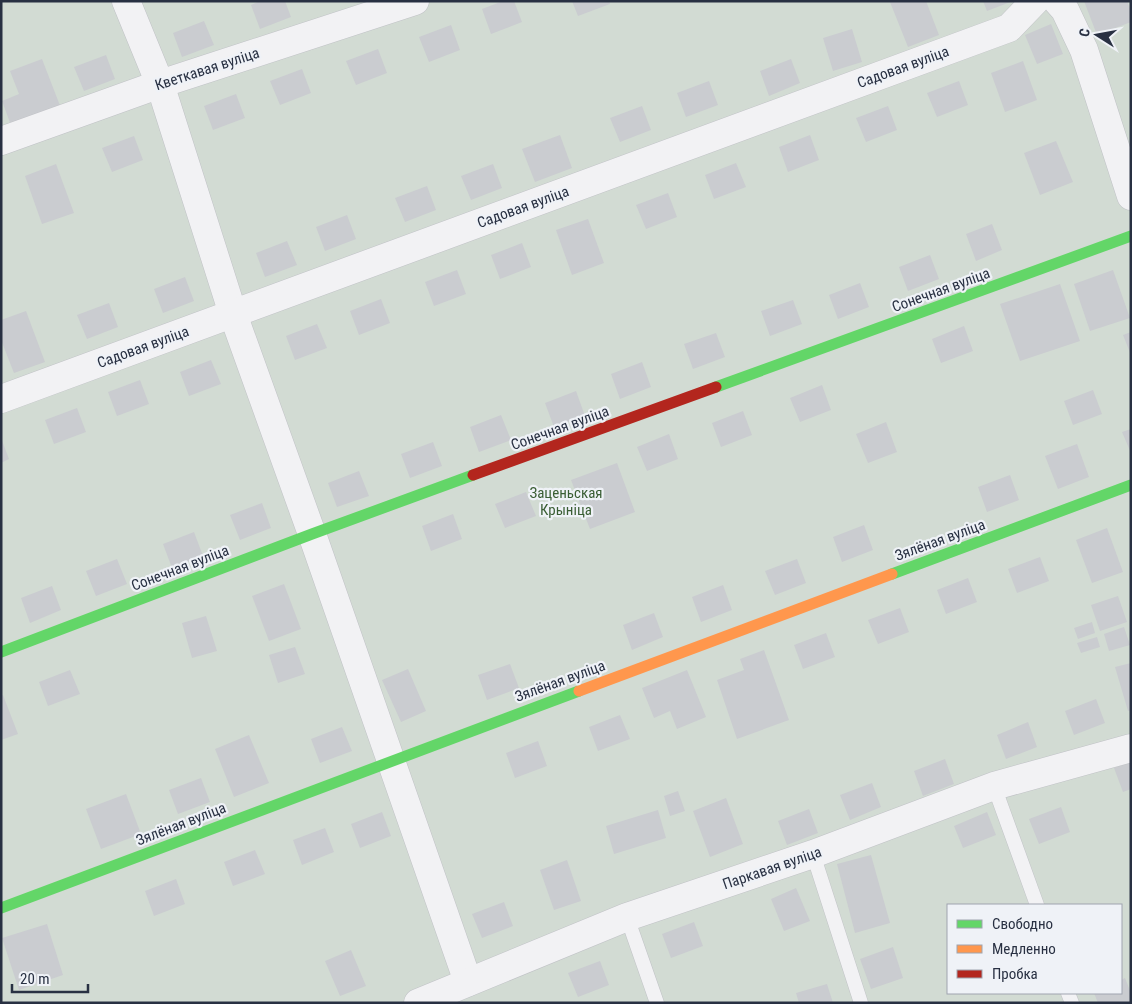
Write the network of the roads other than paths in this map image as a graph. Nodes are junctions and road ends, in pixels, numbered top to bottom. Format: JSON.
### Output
{"nodes":[{"id":1,"x":126,"y":1,"type":"edge"},
{"id":2,"x":415,"y":1,"type":"edge"},
{"id":3,"x":1035,"y":1,"type":"edge"},
{"id":4,"x":1057,"y":1,"type":"edge"},
{"id":5,"x":160,"y":84,"type":"junction"},
{"id":6,"x":1,"y":141,"type":"edge"},
{"id":7,"x":1131,"y":196,"type":"edge"},
{"id":8,"x":1131,"y":236,"type":"edge"},
{"id":9,"x":233,"y":314,"type":"junction"},
{"id":10,"x":1,"y":399,"type":"edge"},
{"id":11,"x":1131,"y":485,"type":"edge"},
{"id":12,"x":312,"y":534,"type":"junction"},
{"id":13,"x":1,"y":652,"type":"edge"},
{"id":14,"x":1131,"y":748,"type":"edge"},
{"id":15,"x":390,"y":761,"type":"junction"},
{"id":16,"x":994,"y":786,"type":"junction"},
{"id":17,"x":813,"y":854,"type":"junction"},
{"id":18,"x":1037,"y":904,"type":"edge"},
{"id":19,"x":1,"y":908,"type":"edge"},
{"id":20,"x":628,"y":917,"type":"junction"},
{"id":21,"x":458,"y":992,"type":"edge"},
{"id":22,"x":418,"y":1003,"type":"edge"},
{"id":23,"x":657,"y":1003,"type":"edge"},
{"id":24,"x":861,"y":1003,"type":"edge"}],
"edges":[{"from":1,"to":5,"type":"street"},
{"from":2,"to":5,"type":"street","name":"Кветкавая вуліца"},
{"from":3,"to":9,"type":"street","name":"Садовая вуліца"},
{"from":4,"to":7,"type":"street"},
{"from":5,"to":6,"type":"street","name":"Кветкавая вуліца"},
{"from":5,"to":9,"type":"street"},
{"from":8,"to":12,"type":"street","name":"Сонечная вуліца"},
{"from":9,"to":10,"type":"street","name":"Садовая вуліца"},
{"from":9,"to":12,"type":"street"},
{"from":11,"to":15,"type":"street","name":"Зялёная вуліца"},
{"from":12,"to":13,"type":"street","name":"Сонечная вуліца"},
{"from":12,"to":15,"type":"street"},
{"from":14,"to":16,"type":"street","name":"Паркавая вуліца"},
{"from":15,"to":19,"type":"street","name":"Зялёная вуліца"},
{"from":15,"to":21,"type":"street"},
{"from":16,"to":17,"type":"street","name":"Паркавая вуліца"},
{"from":16,"to":18,"type":"lane"},
{"from":17,"to":20,"type":"street","name":"Паркавая вуліца"},
{"from":17,"to":24,"type":"lane"},
{"from":20,"to":21,"type":"street","name":"Паркавая вуліца"},
{"from":20,"to":23,"type":"lane"},
{"from":21,"to":22,"type":"street","name":"Паркавая вуліца"}]}
